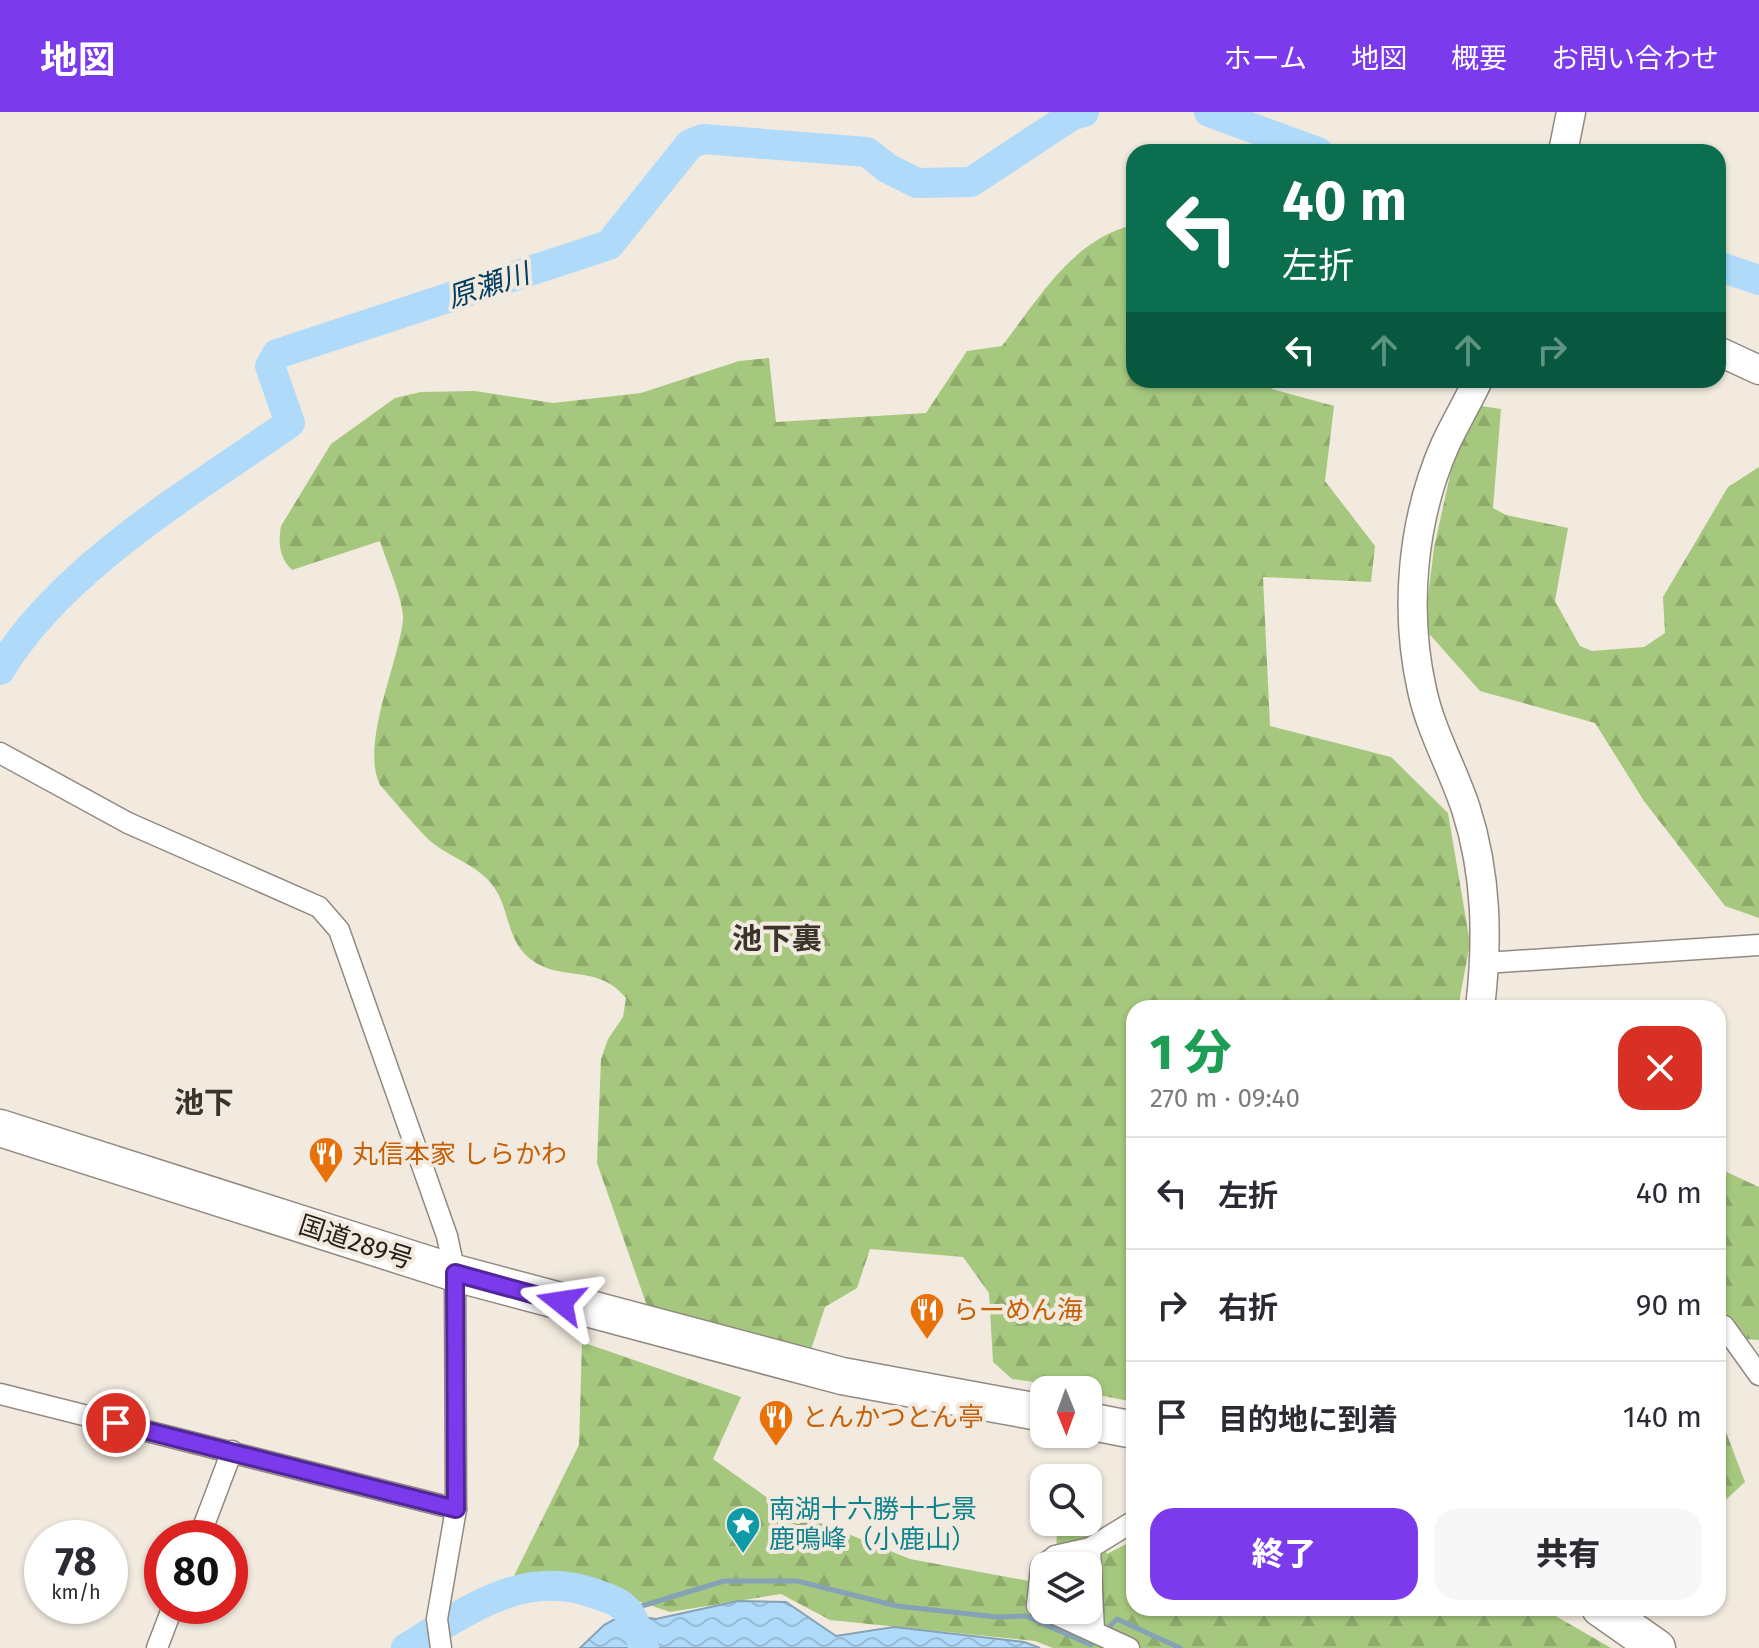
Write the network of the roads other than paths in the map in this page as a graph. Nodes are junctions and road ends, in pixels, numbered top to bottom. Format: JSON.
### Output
{"nodes":[{"id":1,"x":1571,"y":112,"type":"edge"},
{"id":2,"x":1565,"y":144,"type":"edge"},
{"id":3,"x":1726,"y":355,"type":"edge"},
{"id":4,"x":1759,"y":370,"type":"edge"},
{"id":5,"x":1474,"y":388,"type":"edge"},
{"id":6,"x":0,"y":753,"type":"edge"},
{"id":7,"x":1759,"y":945,"type":"edge"},
{"id":8,"x":1485,"y":963,"type":"junction"},
{"id":9,"x":1481,"y":1000,"type":"edge"},
{"id":10,"x":0,"y":1128,"type":"edge"},
{"id":11,"x":455,"y":1273,"type":"junction"},
{"id":12,"x":1726,"y":1329,"type":"edge"},
{"id":13,"x":1759,"y":1375,"type":"edge"},
{"id":14,"x":0,"y":1394,"type":"edge"},
{"id":15,"x":1030,"y":1410,"type":"edge"},
{"id":16,"x":1102,"y":1424,"type":"edge"},
{"id":17,"x":1126,"y":1428,"type":"edge"},
{"id":18,"x":232,"y":1451,"type":"junction"},
{"id":19,"x":456,"y":1509,"type":"junction"},
{"id":20,"x":206,"y":1520,"type":"edge"},
{"id":21,"x":1126,"y":1526,"type":"edge"},
{"id":22,"x":1090,"y":1548,"type":"junction"},
{"id":23,"x":1072,"y":1552,"type":"edge"},
{"id":24,"x":1611,"y":1616,"type":"edge"},
{"id":25,"x":166,"y":1624,"type":"edge"},
{"id":26,"x":1078,"y":1624,"type":"edge"},
{"id":27,"x":1094,"y":1631,"type":"junction"},
{"id":28,"x":439,"y":1635,"type":"edge"},
{"id":29,"x":157,"y":1648,"type":"edge"},
{"id":30,"x":1129,"y":1648,"type":"edge"},
{"id":31,"x":1657,"y":1648,"type":"edge"}],
"edges":[{"from":1,"to":2,"type":"street"},
{"from":3,"to":4,"type":"street"},
{"from":5,"to":8,"type":"street"},
{"from":6,"to":11,"type":"street"},
{"from":7,"to":8,"type":"street"},
{"from":8,"to":9,"type":"street"},
{"from":10,"to":11,"type":"highway","name":"国道289号"},
{"from":11,"to":15,"type":"highway","name":"国道289号"},
{"from":11,"to":19,"type":"street"},
{"from":12,"to":13,"type":"street"},
{"from":14,"to":18,"type":"street"},
{"from":16,"to":17,"type":"highway"},
{"from":18,"to":19,"type":"street"},
{"from":18,"to":20,"type":"street"},
{"from":19,"to":28,"type":"street"},
{"from":21,"to":22,"type":"street"},
{"from":22,"to":23,"type":"street"},
{"from":22,"to":27,"type":"street"},
{"from":24,"to":31,"type":"highway"},
{"from":25,"to":29,"type":"street"},
{"from":26,"to":27,"type":"street"},
{"from":27,"to":30,"type":"street"}]}
